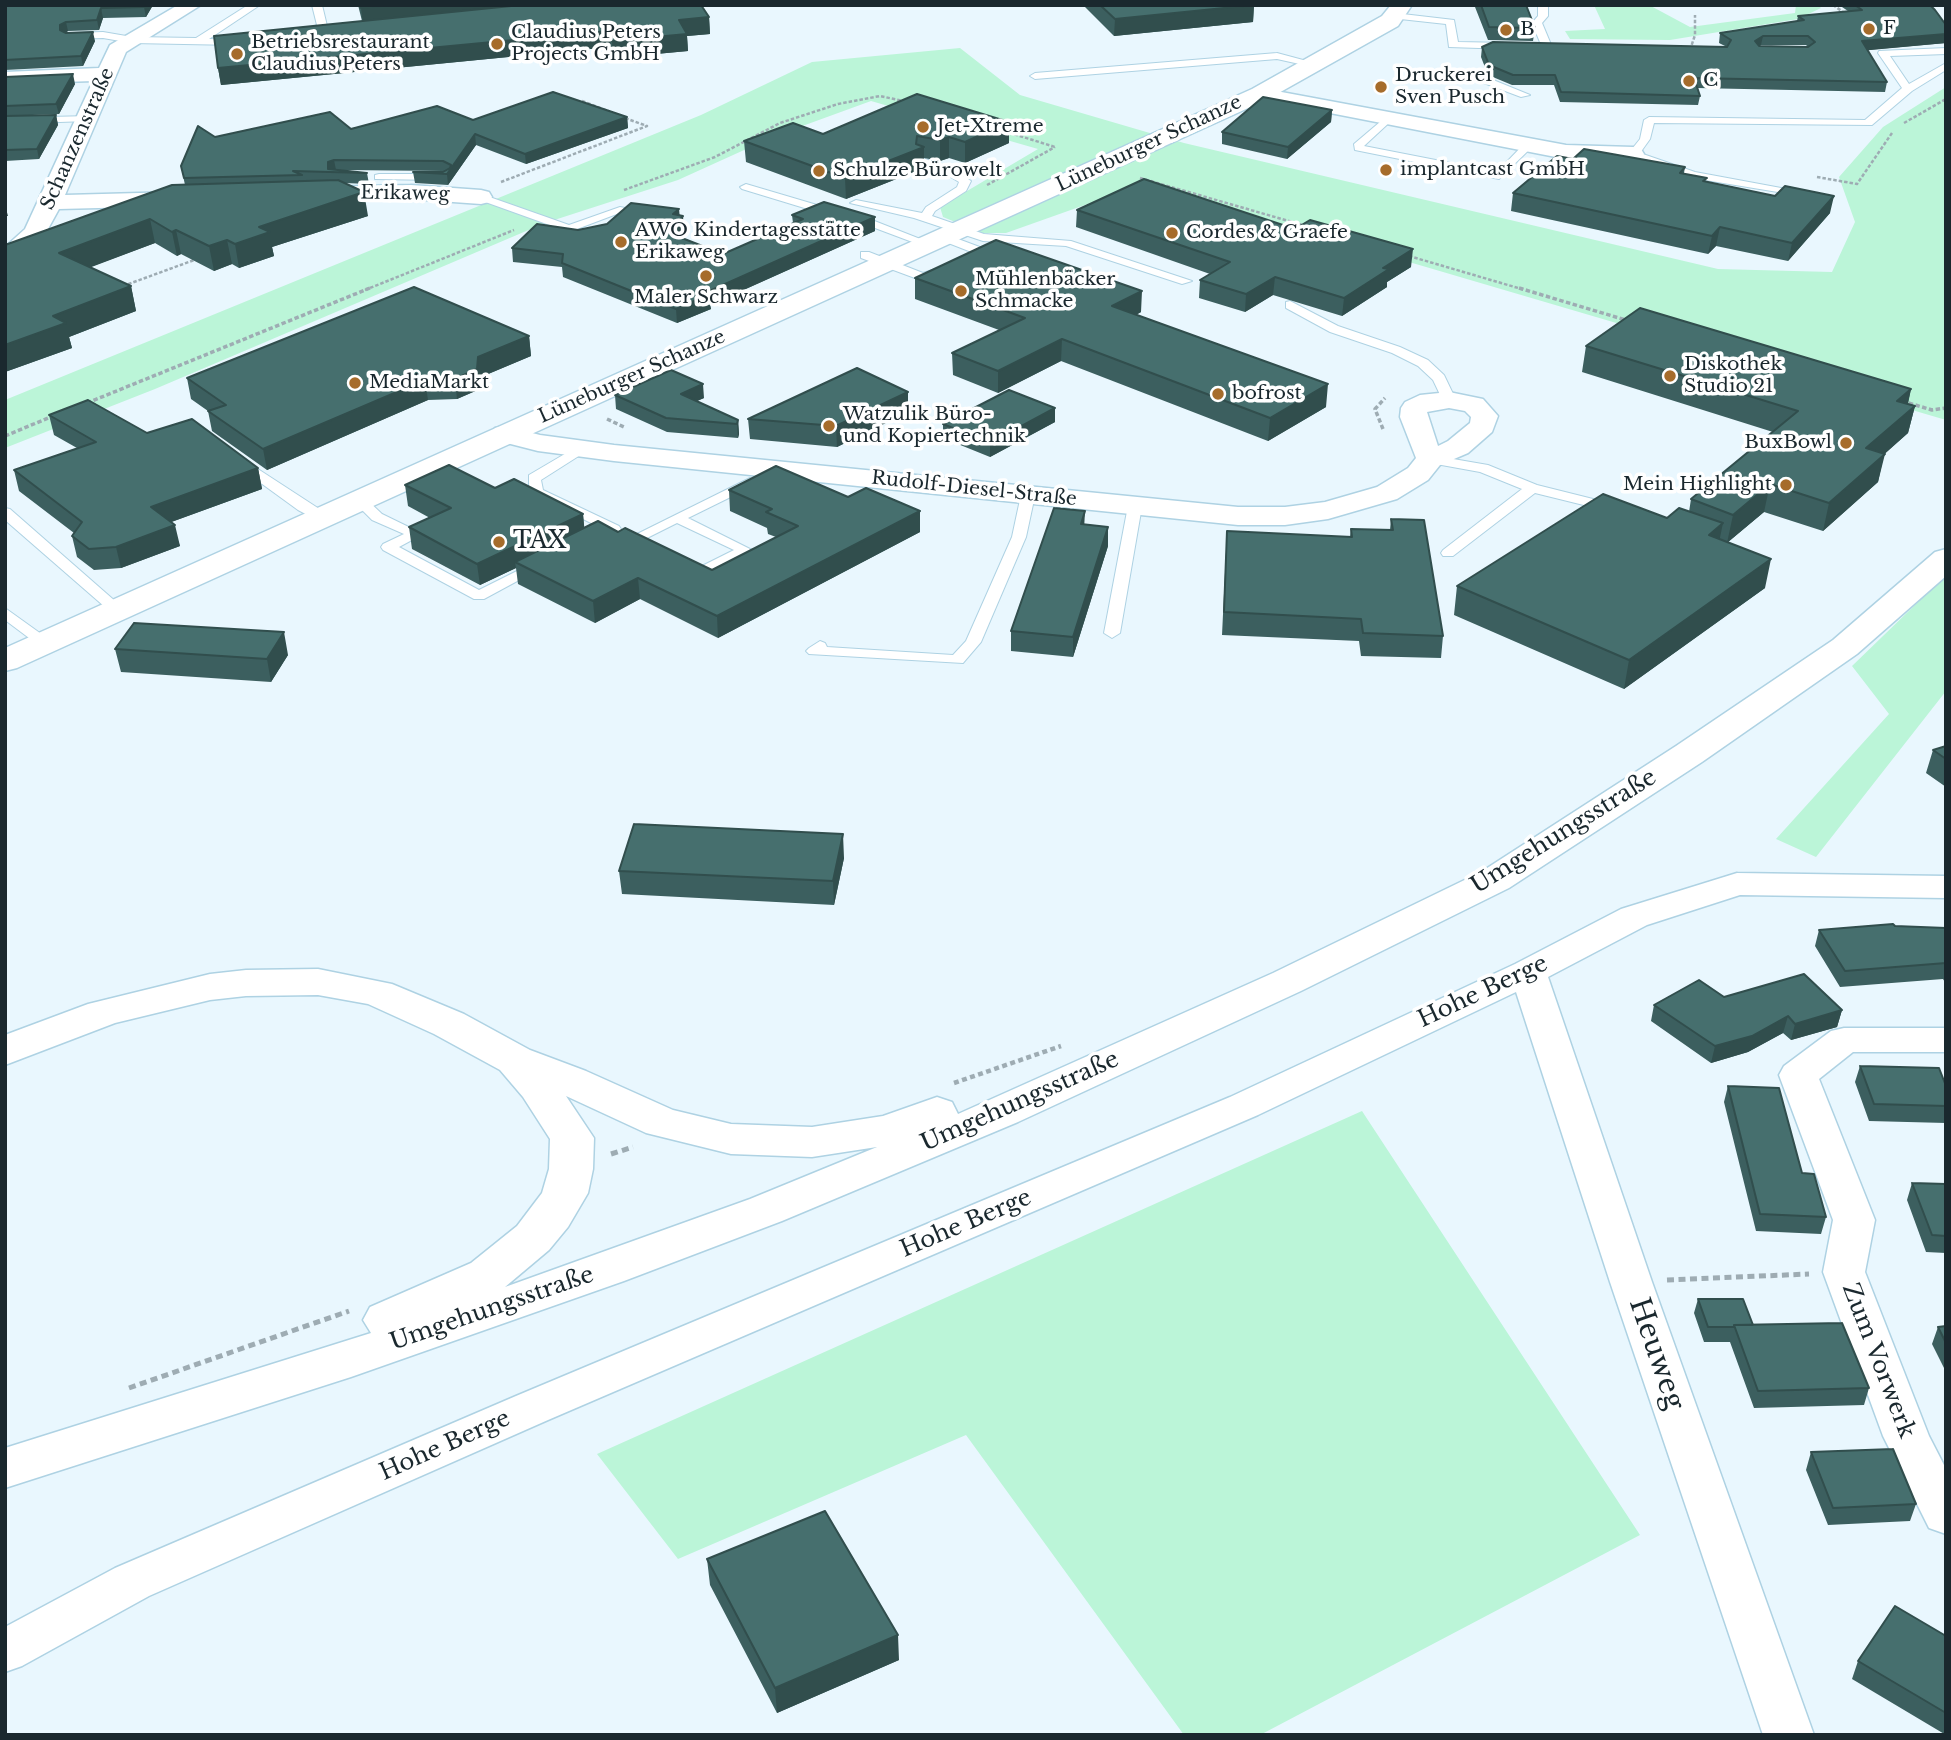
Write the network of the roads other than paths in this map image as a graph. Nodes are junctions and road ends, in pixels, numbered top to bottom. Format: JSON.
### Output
{"nodes":[{"id":1,"x":192,"y":5,"type":"edge"},
{"id":2,"x":255,"y":5,"type":"edge"},
{"id":3,"x":317,"y":5,"type":"edge"},
{"id":4,"x":1543,"y":5,"type":"edge"},
{"id":5,"x":1398,"y":11,"type":"edge"},
{"id":6,"x":329,"y":33,"type":"edge"},
{"id":7,"x":68,"y":37,"type":"edge"},
{"id":8,"x":132,"y":40,"type":"junction"},
{"id":9,"x":252,"y":41,"type":"edge"},
{"id":10,"x":197,"y":42,"type":"junction"},
{"id":11,"x":1520,"y":47,"type":"edge"},
{"id":12,"x":1533,"y":47,"type":"edge"},
{"id":13,"x":1546,"y":47,"type":"junction"},
{"id":14,"x":1560,"y":47,"type":"edge"},
{"id":15,"x":1946,"y":51,"type":"edge"},
{"id":16,"x":1313,"y":64,"type":"junction"},
{"id":17,"x":1946,"y":66,"type":"edge"},
{"id":18,"x":106,"y":74,"type":"junction"},
{"id":19,"x":1472,"y":75,"type":"dead end"},
{"id":20,"x":1035,"y":76,"type":"dead end"},
{"id":21,"x":5,"y":78,"type":"edge"},
{"id":22,"x":1908,"y":89,"type":"junction"},
{"id":23,"x":1260,"y":94,"type":"junction"},
{"id":24,"x":1525,"y":94,"type":"dead end"},
{"id":25,"x":87,"y":118,"type":"junction"},
{"id":26,"x":1387,"y":119,"type":"junction"},
{"id":27,"x":5,"y":121,"type":"edge"},
{"id":28,"x":1528,"y":146,"type":"junction"},
{"id":29,"x":1633,"y":154,"type":"junction"},
{"id":30,"x":922,"y":161,"type":"edge"},
{"id":31,"x":444,"y":177,"type":"edge"},
{"id":32,"x":374,"y":182,"type":"junction"},
{"id":33,"x":746,"y":187,"type":"dead end"},
{"id":34,"x":295,"y":195,"type":"edge"},
{"id":35,"x":474,"y":196,"type":"joint"},
{"id":36,"x":200,"y":198,"type":"edge"},
{"id":37,"x":1817,"y":198,"type":"edge"},
{"id":38,"x":51,"y":202,"type":"junction"},
{"id":39,"x":624,"y":209,"type":"edge"},
{"id":40,"x":845,"y":212,"type":"junction"},
{"id":41,"x":938,"y":233,"type":"junction"},
{"id":42,"x":983,"y":252,"type":"junction"},
{"id":43,"x":1013,"y":256,"type":"edge"},
{"id":44,"x":5,"y":259,"type":"edge"},
{"id":45,"x":875,"y":259,"type":"junction"},
{"id":46,"x":1186,"y":281,"type":"dead end"},
{"id":47,"x":1290,"y":305,"type":"edge"},
{"id":48,"x":1445,"y":392,"type":"junction"},
{"id":49,"x":505,"y":434,"type":"junction"},
{"id":50,"x":580,"y":449,"type":"junction"},
{"id":51,"x":224,"y":450,"type":"edge"},
{"id":52,"x":1430,"y":459,"type":"junction"},
{"id":53,"x":775,"y":468,"type":"junction"},
{"id":54,"x":1532,"y":488,"type":"junction"},
{"id":55,"x":1027,"y":495,"type":"junction"},
{"id":56,"x":359,"y":500,"type":"junction"},
{"id":57,"x":1135,"y":506,"type":"junction"},
{"id":58,"x":1623,"y":510,"type":"edge"},
{"id":59,"x":5,"y":512,"type":"edge"},
{"id":60,"x":322,"y":517,"type":"junction"},
{"id":61,"x":677,"y":518,"type":"junction"},
{"id":62,"x":601,"y":535,"type":"edge"},
{"id":63,"x":657,"y":550,"type":"edge"},
{"id":64,"x":1448,"y":553,"type":"dead end"},
{"id":65,"x":552,"y":559,"type":"edge"},
{"id":66,"x":1946,"y":559,"type":"edge"},
{"id":67,"x":680,"y":561,"type":"edge"},
{"id":68,"x":118,"y":611,"type":"junction"},
{"id":69,"x":5,"y":612,"type":"edge"},
{"id":70,"x":1112,"y":633,"type":"dead end"},
{"id":71,"x":46,"y":644,"type":"junction"},
{"id":72,"x":820,"y":646,"type":"dead end"},
{"id":73,"x":5,"y":661,"type":"edge"},
{"id":74,"x":1946,"y":887,"type":"edge"},
{"id":75,"x":1528,"y":972,"type":"junction"},
{"id":76,"x":1287,"y":982,"type":"junction"},
{"id":77,"x":1946,"y":1040,"type":"edge"},
{"id":78,"x":5,"y":1051,"type":"edge"},
{"id":79,"x":515,"y":1060,"type":"junction"},
{"id":80,"x":22,"y":1463,"type":"edge"},
{"id":81,"x":1946,"y":1515,"type":"edge"},
{"id":82,"x":5,"y":1651,"type":"edge"},
{"id":83,"x":1789,"y":1735,"type":"edge"}],
"edges":[{"from":1,"to":8,"type":"street","name":"Schanzenstraße"},
{"from":2,"to":10,"type":"lane"},
{"from":3,"to":6,"type":"lane"},
{"from":4,"to":13,"type":"lane"},
{"from":5,"to":11,"type":"lane"},
{"from":5,"to":16,"type":"main road","name":"Lüneburger Schanze"},
{"from":7,"to":8,"type":"lane"},
{"from":8,"to":10,"type":"lane"},
{"from":8,"to":18,"type":"street","name":"Schanzenstraße"},
{"from":9,"to":10,"type":"lane"},
{"from":12,"to":13,"type":"lane"},
{"from":13,"to":14,"type":"lane"},
{"from":15,"to":22,"type":"lane"},
{"from":16,"to":20,"type":"lane"},
{"from":16,"to":23,"type":"main road","name":"Lüneburger Schanze"},
{"from":17,"to":22,"type":"lane"},
{"from":18,"to":21,"type":"street"},
{"from":18,"to":25,"type":"street","name":"Schanzenstraße"},
{"from":19,"to":24,"type":"lane"},
{"from":22,"to":29,"type":"lane"},
{"from":23,"to":26,"type":"street","name":"Lüneburger Schanze"},
{"from":23,"to":41,"type":"main road","name":"Lüneburger Schanze"},
{"from":25,"to":27,"type":"lane"},
{"from":25,"to":38,"type":"street","name":"Schanzenstraße"},
{"from":26,"to":28,"type":"street","name":"Lüneburger Schanze"},
{"from":26,"to":28,"type":"lane"},
{"from":28,"to":29,"type":"street","name":"Lüneburger Schanze"},
{"from":29,"to":37,"type":"lane"},
{"from":30,"to":41,"type":"lane"},
{"from":31,"to":32,"type":"lane"},
{"from":32,"to":34,"type":"street","name":"Erikaweg"},
{"from":32,"to":35,"type":"street","name":"Erikaweg"},
{"from":33,"to":40,"type":"lane"},
{"from":35,"to":39,"type":"lane","name":"Erikaweg"},
{"from":36,"to":38,"type":"street"},
{"from":38,"to":44,"type":"street","name":"Schanzenstraße"},
{"from":40,"to":41,"type":"lane"},
{"from":40,"to":41,"type":"lane"},
{"from":41,"to":42,"type":"lane"},
{"from":41,"to":45,"type":"main road","name":"Lüneburger Schanze"},
{"from":41,"to":46,"type":"lane"},
{"from":42,"to":43,"type":"lane"},
{"from":42,"to":45,"type":"lane"},
{"from":45,"to":49,"type":"main road","name":"Lüneburger Schanze"},
{"from":47,"to":48,"type":"lane"},
{"from":48,"to":52,"type":"street"},
{"from":48,"to":52,"type":"street","name":"Rudolf-Diesel-Straße"},
{"from":49,"to":50,"type":"street","name":"Rudolf-Diesel-Straße"},
{"from":49,"to":56,"type":"main road","name":"Lüneburger Schanze"},
{"from":50,"to":53,"type":"street","name":"Rudolf-Diesel-Straße"},
{"from":50,"to":62,"type":"lane"},
{"from":51,"to":60,"type":"lane"},
{"from":52,"to":54,"type":"lane"},
{"from":52,"to":57,"type":"street","name":"Rudolf-Diesel-Straße"},
{"from":53,"to":55,"type":"street","name":"Rudolf-Diesel-Straße"},
{"from":53,"to":61,"type":"lane"},
{"from":54,"to":58,"type":"lane"},
{"from":54,"to":64,"type":"lane"},
{"from":55,"to":57,"type":"street","name":"Rudolf-Diesel-Straße"},
{"from":55,"to":72,"type":"lane"},
{"from":56,"to":60,"type":"main road","name":"Lüneburger Schanze"},
{"from":56,"to":65,"type":"lane"},
{"from":57,"to":70,"type":"lane"},
{"from":59,"to":68,"type":"lane"},
{"from":60,"to":68,"type":"main road","name":"Lüneburger Schanze"},
{"from":61,"to":63,"type":"lane"},
{"from":61,"to":67,"type":"lane"},
{"from":66,"to":76,"type":"main road","name":"Umgehungsstraße"},
{"from":68,"to":71,"type":"main road","name":"Lüneburger Schanze"},
{"from":69,"to":71,"type":"lane"},
{"from":71,"to":73,"type":"main road","name":"Lüneburger Schanze"},
{"from":74,"to":75,"type":"street","name":"Hohe Berge"},
{"from":75,"to":82,"type":"street","name":"Hohe Berge"},
{"from":75,"to":83,"type":"street","name":"Heuweg"},
{"from":76,"to":79,"type":"main road"},
{"from":76,"to":80,"type":"main road","name":"Umgehungsstraße"},
{"from":77,"to":81,"type":"street","name":"Zum Vorwerk"},
{"from":78,"to":79,"type":"main road"},
{"from":79,"to":80,"type":"main road"}]}
